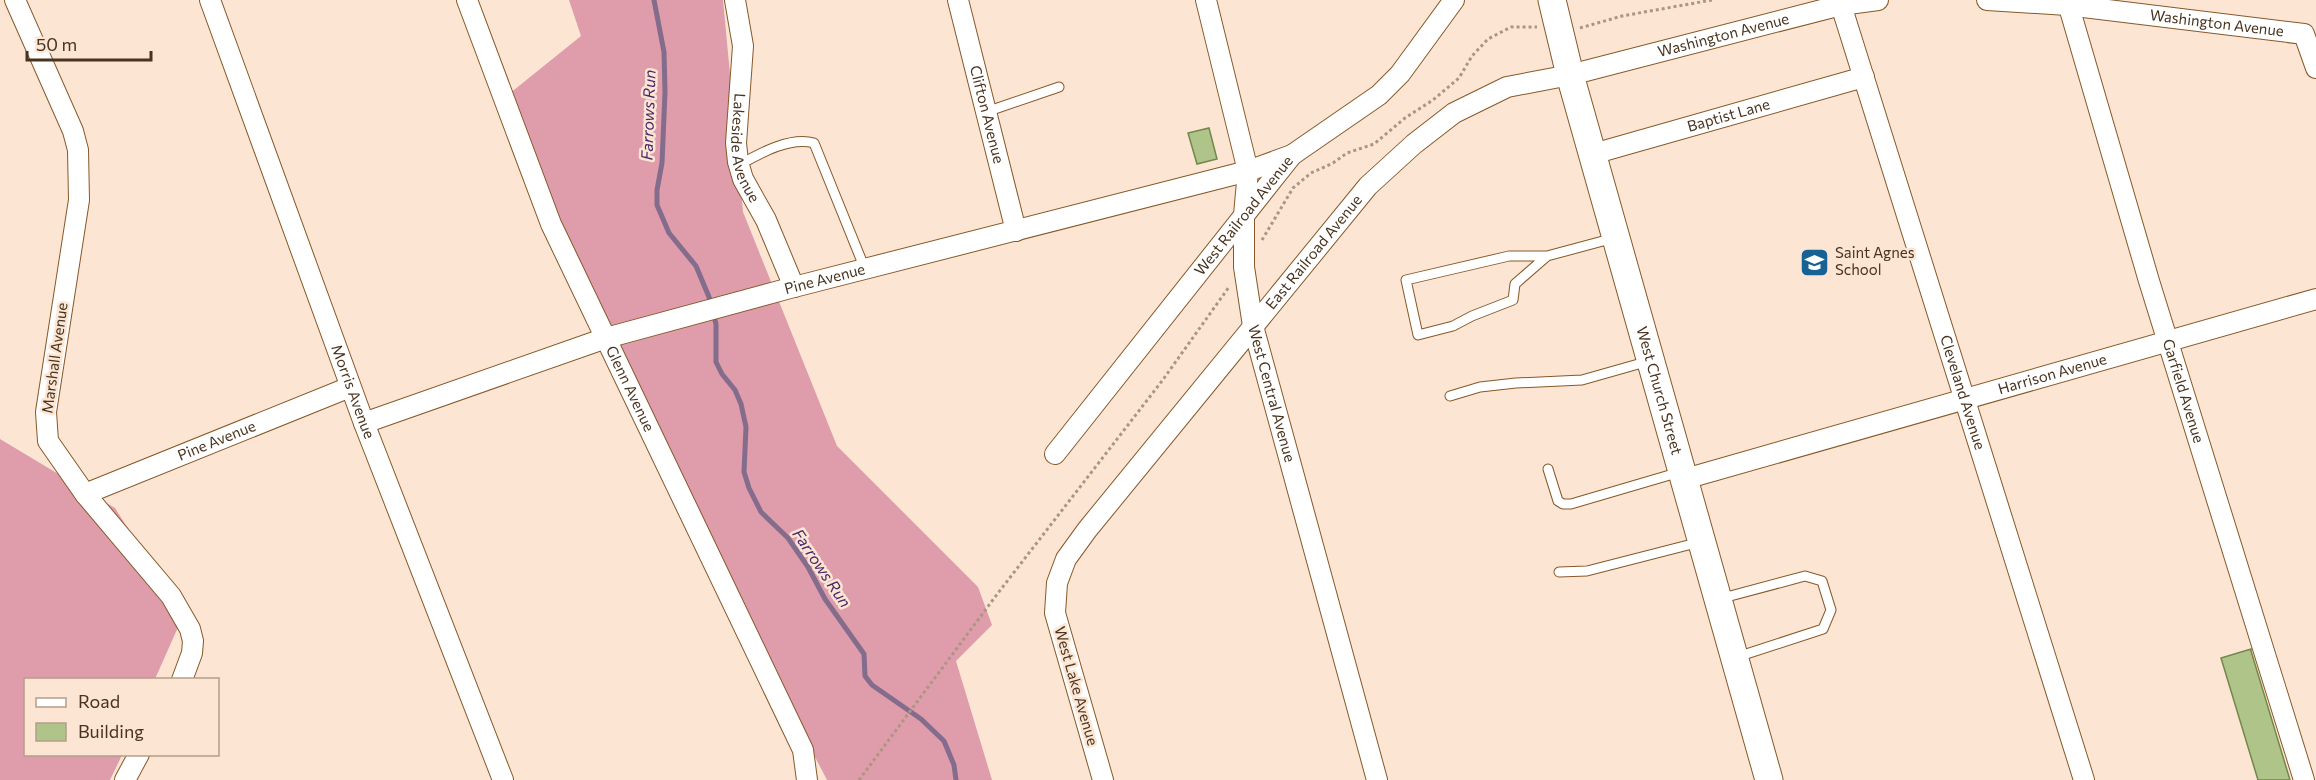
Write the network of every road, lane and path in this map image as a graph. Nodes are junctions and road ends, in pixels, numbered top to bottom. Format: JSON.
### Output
{"nodes":[{"id":1,"x":15,"y":0,"type":"edge"},
{"id":2,"x":210,"y":0,"type":"edge"},
{"id":3,"x":467,"y":0,"type":"edge"},
{"id":4,"x":735,"y":0,"type":"edge"},
{"id":5,"x":958,"y":0,"type":"edge"},
{"id":6,"x":1206,"y":0,"type":"edge"},
{"id":7,"x":1454,"y":0,"type":"edge"},
{"id":8,"x":1552,"y":0,"type":"edge"},
{"id":9,"x":1878,"y":0,"type":"edge"},
{"id":10,"x":1987,"y":0,"type":"edge"},
{"id":11,"x":2067,"y":2,"type":"edge"},
{"id":12,"x":1841,"y":5,"type":"junction"},
{"id":13,"x":2316,"y":68,"type":"edge"},
{"id":14,"x":1570,"y":75,"type":"junction"},
{"id":15,"x":1864,"y":77,"type":"junction"},
{"id":16,"x":1059,"y":87,"type":"dead end"},
{"id":17,"x":986,"y":112,"type":"junction"},
{"id":18,"x":1593,"y":154,"type":"junction"},
{"id":19,"x":1292,"y":155,"type":"junction"},
{"id":20,"x":739,"y":165,"type":"junction"},
{"id":21,"x":1248,"y":171,"type":"junction"},
{"id":22,"x":1244,"y":215,"type":"junction"},
{"id":23,"x":1016,"y":231,"type":"junction"},
{"id":24,"x":1616,"y":237,"type":"junction"},
{"id":25,"x":1547,"y":256,"type":"junction"},
{"id":26,"x":866,"y":270,"type":"junction"},
{"id":27,"x":794,"y":287,"type":"junction"},
{"id":28,"x":2316,"y":298,"type":"edge"},
{"id":29,"x":1253,"y":326,"type":"junction"},
{"id":30,"x":606,"y":338,"type":"junction"},
{"id":31,"x":2169,"y":340,"type":"junction"},
{"id":32,"x":1651,"y":360,"type":"junction"},
{"id":33,"x":350,"y":387,"type":"junction"},
{"id":34,"x":1450,"y":396,"type":"dead end"},
{"id":35,"x":1965,"y":399,"type":"junction"},
{"id":36,"x":364,"y":423,"type":"junction"},
{"id":37,"x":1054,"y":454,"type":"dead end"},
{"id":38,"x":1548,"y":469,"type":"dead end"},
{"id":39,"x":1684,"y":475,"type":"junction"},
{"id":40,"x":85,"y":494,"type":"junction"},
{"id":41,"x":1702,"y":541,"type":"junction"},
{"id":42,"x":1559,"y":572,"type":"dead end"},
{"id":43,"x":1057,"y":591,"type":"joint"},
{"id":44,"x":1719,"y":599,"type":"junction"},
{"id":45,"x":1735,"y":658,"type":"junction"},
{"id":46,"x":942,"y":670,"type":"dead end"},
{"id":47,"x":183,"y":678,"type":"edge"},
{"id":48,"x":138,"y":756,"type":"edge"},
{"id":49,"x":807,"y":776,"type":"edge"},
{"id":50,"x":126,"y":780,"type":"edge"},
{"id":51,"x":503,"y":780,"type":"edge"},
{"id":52,"x":859,"y":780,"type":"edge"},
{"id":53,"x":1103,"y":780,"type":"edge"},
{"id":54,"x":1377,"y":780,"type":"edge"},
{"id":55,"x":1769,"y":780,"type":"edge"},
{"id":56,"x":2084,"y":780,"type":"edge"},
{"id":57,"x":2304,"y":780,"type":"edge"}],
"edges":[{"from":1,"to":40,"type":"street","name":"Marshall Avenue"},
{"from":2,"to":33,"type":"street","name":"Morris Avenue"},
{"from":3,"to":30,"type":"street","name":"Glenn Avenue"},
{"from":4,"to":20,"type":"street","name":"Lakeside Avenue"},
{"from":5,"to":17,"type":"street","name":"Clifton Avenue"},
{"from":6,"to":21,"type":"street","name":"West Central Avenue"},
{"from":7,"to":19,"type":"street","name":"West Railroad Avenue"},
{"from":8,"to":14,"type":"main road","name":"West Church Street"},
{"from":9,"to":12,"type":"street","name":"Washington Avenue"},
{"from":10,"to":11,"type":"street","name":"Washington Avenue"},
{"from":11,"to":13,"type":"street","name":"Washington Avenue"},
{"from":11,"to":31,"type":"street","name":"Garfield Avenue"},
{"from":12,"to":14,"type":"street","name":"Washington Avenue"},
{"from":12,"to":15,"type":"street","name":"Cleveland Avenue"},
{"from":14,"to":18,"type":"main road","name":"West Church Street"},
{"from":14,"to":29,"type":"street","name":"East Railroad Avenue"},
{"from":15,"to":18,"type":"street","name":"Baptist Lane"},
{"from":15,"to":35,"type":"street","name":"Cleveland Avenue"},
{"from":16,"to":17,"type":"lane"},
{"from":17,"to":23,"type":"street","name":"Clifton Avenue"},
{"from":18,"to":24,"type":"main road","name":"West Church Street"},
{"from":19,"to":21,"type":"street","name":"Pine Avenue"},
{"from":19,"to":22,"type":"street","name":"West Railroad Avenue"},
{"from":20,"to":26,"type":"lane"},
{"from":20,"to":27,"type":"street","name":"Lakeside Avenue"},
{"from":21,"to":22,"type":"street","name":"West Central Avenue"},
{"from":21,"to":23,"type":"street","name":"Pine Avenue"},
{"from":22,"to":29,"type":"street","name":"West Central Avenue"},
{"from":22,"to":37,"type":"street","name":"West Railroad Avenue"},
{"from":23,"to":26,"type":"street","name":"Pine Avenue"},
{"from":24,"to":25,"type":"lane"},
{"from":24,"to":32,"type":"main road","name":"West Church Street"},
{"from":25,"to":25,"type":"lane"},
{"from":26,"to":27,"type":"street","name":"Pine Avenue"},
{"from":27,"to":30,"type":"street","name":"Pine Avenue"},
{"from":28,"to":31,"type":"street","name":"Harrison Avenue"},
{"from":29,"to":43,"type":"street","name":"East Railroad Avenue"},
{"from":29,"to":54,"type":"street","name":"West Central Avenue"},
{"from":30,"to":36,"type":"street","name":"Pine Avenue"},
{"from":30,"to":49,"type":"street","name":"Glenn Avenue"},
{"from":31,"to":35,"type":"street","name":"Harrison Avenue"},
{"from":31,"to":57,"type":"street","name":"Garfield Avenue"},
{"from":32,"to":34,"type":"lane"},
{"from":32,"to":39,"type":"main road","name":"West Church Street"},
{"from":33,"to":36,"type":"street","name":"Morris Avenue"},
{"from":33,"to":40,"type":"street","name":"Pine Avenue"},
{"from":35,"to":39,"type":"street","name":"Harrison Avenue"},
{"from":35,"to":56,"type":"street","name":"Cleveland Avenue"},
{"from":36,"to":51,"type":"street","name":"Morris Avenue"},
{"from":38,"to":39,"type":"lane"},
{"from":39,"to":41,"type":"main road","name":"West Church Street"},
{"from":40,"to":47,"type":"street","name":"Marshall Avenue"},
{"from":41,"to":42,"type":"lane"},
{"from":41,"to":44,"type":"main road","name":"West Church Street"},
{"from":43,"to":53,"type":"street","name":"West Lake Avenue"},
{"from":44,"to":45,"type":"main road","name":"West Church Street"},
{"from":44,"to":45,"type":"lane"},
{"from":45,"to":55,"type":"main road","name":"West Church Street"},
{"from":46,"to":52,"type":"path"},
{"from":48,"to":50,"type":"street"}]}
